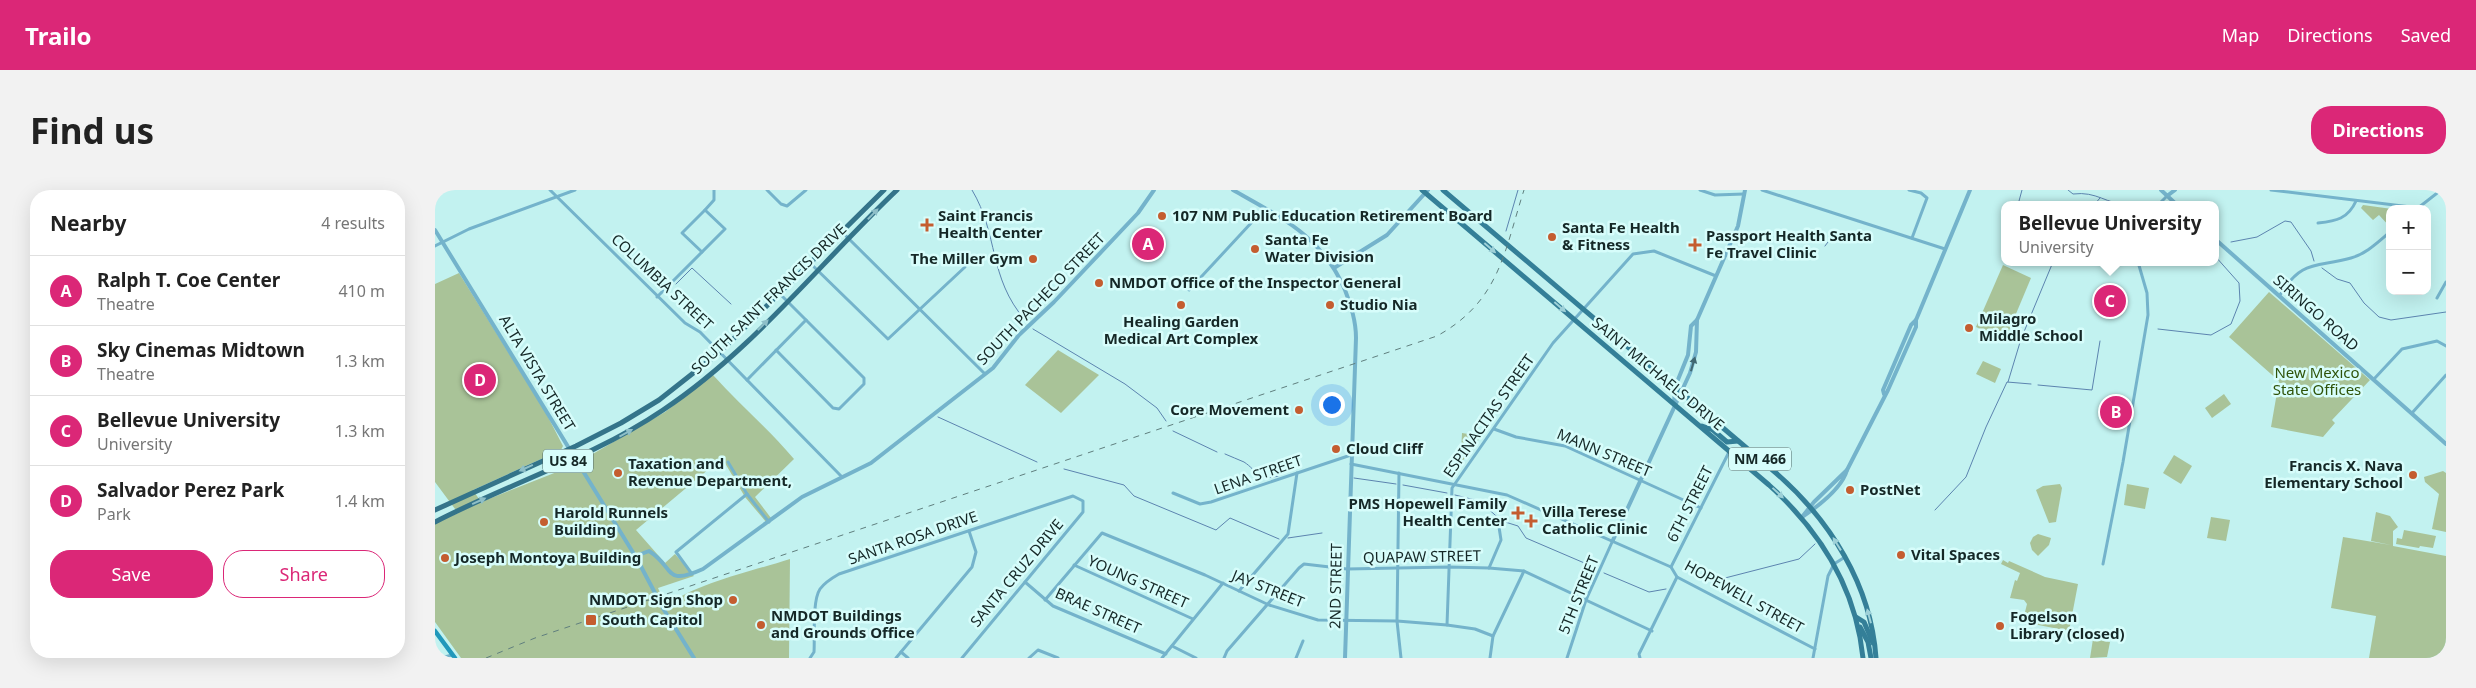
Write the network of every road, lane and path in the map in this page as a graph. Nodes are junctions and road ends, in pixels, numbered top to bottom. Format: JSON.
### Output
{"nodes":[{"id":1,"x":550,"y":190,"type":"edge"},
{"id":2,"x":575,"y":190,"type":"edge"},
{"id":3,"x":714,"y":190,"type":"edge"},
{"id":4,"x":767,"y":190,"type":"edge"},
{"id":5,"x":806,"y":190,"type":"edge"},
{"id":6,"x":884,"y":190,"type":"edge"},
{"id":7,"x":897,"y":190,"type":"edge"},
{"id":8,"x":1154,"y":190,"type":"edge"},
{"id":9,"x":1233,"y":190,"type":"edge"},
{"id":10,"x":1443,"y":190,"type":"edge"},
{"id":11,"x":1700,"y":190,"type":"edge"},
{"id":12,"x":1762,"y":190,"type":"edge"},
{"id":13,"x":1909,"y":190,"type":"edge"},
{"id":14,"x":1970,"y":190,"type":"edge"},
{"id":15,"x":2161,"y":190,"type":"edge"},
{"id":16,"x":2175,"y":190,"type":"edge"},
{"id":17,"x":2271,"y":190,"type":"edge"},
{"id":18,"x":2441,"y":190,"type":"edge"},
{"id":19,"x":1425,"y":191,"type":"edge"},
{"id":20,"x":1772,"y":191,"type":"edge"},
{"id":21,"x":1744,"y":192,"type":"edge"},
{"id":22,"x":2167,"y":196,"type":"junction"},
{"id":23,"x":557,"y":198,"type":"junction"},
{"id":24,"x":2163,"y":201,"type":"edge"},
{"id":25,"x":2173,"y":201,"type":"edge"},
{"id":26,"x":2356,"y":201,"type":"junction"},
{"id":27,"x":2391,"y":205,"type":"edge"},
{"id":28,"x":2422,"y":205,"type":"edge"},
{"id":29,"x":1265,"y":208,"type":"junction"},
{"id":30,"x":705,"y":210,"type":"junction"},
{"id":31,"x":2318,"y":224,"type":"dead end"},
{"id":32,"x":435,"y":230,"type":"edge"},
{"id":33,"x":841,"y":231,"type":"junction"},
{"id":34,"x":2386,"y":235,"type":"edge"},
{"id":35,"x":1912,"y":238,"type":"junction"},
{"id":36,"x":849,"y":239,"type":"junction"},
{"id":37,"x":443,"y":241,"type":"junction"},
{"id":38,"x":2219,"y":242,"type":"edge"},
{"id":39,"x":435,"y":246,"type":"edge"},
{"id":40,"x":1945,"y":249,"type":"junction"},
{"id":41,"x":702,"y":252,"type":"junction"},
{"id":42,"x":810,"y":263,"type":"junction"},
{"id":43,"x":2139,"y":266,"type":"edge"},
{"id":44,"x":965,"y":267,"type":"dead end"},
{"id":45,"x":1334,"y":268,"type":"junction"},
{"id":46,"x":818,"y":270,"type":"junction"},
{"id":47,"x":1716,"y":276,"type":"junction"},
{"id":48,"x":2446,"y":282,"type":"edge"},
{"id":49,"x":1189,"y":290,"type":"dead end"},
{"id":50,"x":779,"y":293,"type":"junction"},
{"id":51,"x":2280,"y":295,"type":"junction"},
{"id":52,"x":657,"y":297,"type":"junction"},
{"id":53,"x":2437,"y":298,"type":"dead end"},
{"id":54,"x":787,"y":301,"type":"junction"},
{"id":55,"x":921,"y":310,"type":"junction"},
{"id":56,"x":1584,"y":310,"type":"junction"},
{"id":57,"x":1574,"y":319,"type":"junction"},
{"id":58,"x":806,"y":320,"type":"junction"},
{"id":59,"x":1697,"y":320,"type":"junction"},
{"id":60,"x":2446,"y":346,"type":"edge"},
{"id":61,"x":776,"y":350,"type":"junction"},
{"id":62,"x":719,"y":352,"type":"junction"},
{"id":63,"x":728,"y":359,"type":"junction"},
{"id":64,"x":985,"y":374,"type":"junction"},
{"id":65,"x":2446,"y":375,"type":"edge"},
{"id":66,"x":2374,"y":379,"type":"junction"},
{"id":67,"x":747,"y":380,"type":"junction"},
{"id":68,"x":1675,"y":387,"type":"junction"},
{"id":69,"x":1682,"y":393,"type":"junction"},
{"id":70,"x":1674,"y":404,"type":"junction"},
{"id":71,"x":2412,"y":413,"type":"junction"},
{"id":72,"x":1699,"y":425,"type":"junction"},
{"id":73,"x":1494,"y":429,"type":"junction"},
{"id":74,"x":1738,"y":441,"type":"junction"},
{"id":75,"x":2446,"y":444,"type":"edge"},
{"id":76,"x":571,"y":448,"type":"junction"},
{"id":77,"x":1729,"y":451,"type":"junction"},
{"id":78,"x":1351,"y":455,"type":"junction"},
{"id":79,"x":576,"y":457,"type":"junction"},
{"id":80,"x":729,"y":462,"type":"dead end"},
{"id":81,"x":1351,"y":464,"type":"junction"},
{"id":82,"x":1772,"y":470,"type":"junction"},
{"id":83,"x":1399,"y":473,"type":"junction"},
{"id":84,"x":1297,"y":474,"type":"junction"},
{"id":85,"x":842,"y":478,"type":"junction"},
{"id":86,"x":1641,"y":481,"type":"junction"},
{"id":87,"x":1454,"y":484,"type":"junction"},
{"id":88,"x":1173,"y":493,"type":"dead end"},
{"id":89,"x":747,"y":494,"type":"junction"},
{"id":90,"x":1083,"y":501,"type":"joint"},
{"id":91,"x":1701,"y":508,"type":"junction"},
{"id":92,"x":1812,"y":508,"type":"junction"},
{"id":93,"x":435,"y":510,"type":"edge"},
{"id":94,"x":1802,"y":517,"type":"junction"},
{"id":95,"x":435,"y":522,"type":"edge"},
{"id":96,"x":769,"y":522,"type":"junction"},
{"id":97,"x":1499,"y":527,"type":"dead end"},
{"id":98,"x":969,"y":531,"type":"junction"},
{"id":99,"x":1613,"y":540,"type":"junction"},
{"id":100,"x":635,"y":556,"type":"junction"},
{"id":101,"x":1845,"y":557,"type":"junction"},
{"id":102,"x":1834,"y":564,"type":"junction"},
{"id":103,"x":2103,"y":564,"type":"dead end"},
{"id":104,"x":1074,"y":565,"type":"junction"},
{"id":105,"x":1399,"y":567,"type":"junction"},
{"id":106,"x":1449,"y":567,"type":"junction"},
{"id":107,"x":1671,"y":567,"type":"junction"},
{"id":108,"x":1489,"y":568,"type":"junction"},
{"id":109,"x":1347,"y":569,"type":"junction"},
{"id":110,"x":1524,"y":572,"type":"junction"},
{"id":111,"x":692,"y":574,"type":"junction"},
{"id":112,"x":1677,"y":577,"type":"junction"},
{"id":113,"x":1025,"y":582,"type":"junction"},
{"id":114,"x":1223,"y":583,"type":"junction"},
{"id":115,"x":1239,"y":591,"type":"junction"},
{"id":116,"x":1045,"y":600,"type":"junction"},
{"id":117,"x":1586,"y":600,"type":"junction"},
{"id":118,"x":1269,"y":604,"type":"junction"},
{"id":119,"x":1193,"y":619,"type":"junction"},
{"id":120,"x":1856,"y":620,"type":"junction"},
{"id":121,"x":1397,"y":621,"type":"junction"},
{"id":122,"x":1347,"y":622,"type":"junction"},
{"id":123,"x":1447,"y":625,"type":"junction"},
{"id":124,"x":435,"y":631,"type":"edge"},
{"id":125,"x":1651,"y":631,"type":"junction"},
{"id":126,"x":1493,"y":636,"type":"junction"},
{"id":127,"x":1303,"y":642,"type":"dead end"},
{"id":128,"x":1172,"y":646,"type":"junction"},
{"id":129,"x":1815,"y":649,"type":"junction"},
{"id":130,"x":1876,"y":649,"type":"junction"},
{"id":131,"x":901,"y":652,"type":"junction"},
{"id":132,"x":1044,"y":652,"type":"junction"},
{"id":133,"x":1166,"y":654,"type":"junction"},
{"id":134,"x":454,"y":656,"type":"edge"},
{"id":135,"x":441,"y":658,"type":"edge"},
{"id":136,"x":694,"y":658,"type":"edge"},
{"id":137,"x":810,"y":658,"type":"edge"},
{"id":138,"x":896,"y":658,"type":"edge"},
{"id":139,"x":908,"y":658,"type":"edge"},
{"id":140,"x":961,"y":658,"type":"edge"},
{"id":141,"x":1029,"y":658,"type":"edge"},
{"id":142,"x":1044,"y":658,"type":"edge"},
{"id":143,"x":1058,"y":658,"type":"edge"},
{"id":144,"x":1162,"y":658,"type":"edge"},
{"id":145,"x":1196,"y":658,"type":"edge"},
{"id":146,"x":1224,"y":658,"type":"edge"},
{"id":147,"x":1296,"y":658,"type":"edge"},
{"id":148,"x":1345,"y":658,"type":"edge"},
{"id":149,"x":1401,"y":658,"type":"edge"},
{"id":150,"x":1490,"y":658,"type":"edge"},
{"id":151,"x":1567,"y":658,"type":"edge"},
{"id":152,"x":1640,"y":658,"type":"edge"},
{"id":153,"x":1813,"y":658,"type":"edge"},
{"id":154,"x":1863,"y":658,"type":"edge"},
{"id":155,"x":1871,"y":658,"type":"edge"},
{"id":156,"x":1877,"y":658,"type":"edge"}],
"edges":[{"from":1,"to":23,"type":"street","name":"COLUMBIA STREET"},
{"from":2,"to":23,"type":"street"},
{"from":3,"to":30,"type":"street"},
{"from":4,"to":5,"type":"street"},
{"from":6,"to":33,"type":"highway","name":"SOUTH SAINT FRANCIS DRIVE","number":"US 84"},
{"from":36,"to":7,"type":"highway","name":"SOUTH SAINT FRANCIS DRIVE","number":"US 84","one_way":true},
{"from":8,"to":64,"type":"street","name":"SOUTH PACHECO STREET"},
{"from":9,"to":29,"type":"street","name":"2ND STREET"},
{"from":10,"to":56,"type":"main road","name":"SAINT MICHAELS DRIVE","number":"NM 466"},
{"from":11,"to":21,"type":"street"},
{"from":12,"to":20,"type":"street"},
{"from":13,"to":35,"type":"street"},
{"from":14,"to":40,"type":"street"},
{"from":15,"to":22,"type":"street"},
{"from":16,"to":22,"type":"street"},
{"from":17,"to":26,"type":"street"},
{"from":18,"to":28,"type":"street"},
{"from":19,"to":45,"type":"street"},
{"from":19,"to":57,"type":"main road","name":"SAINT MICHAELS DRIVE","number":"NM 466","one_way":true},
{"from":20,"to":35,"type":"street"},
{"from":21,"to":47,"type":"street","name":"5TH STREET"},
{"from":22,"to":24,"type":"street"},
{"from":22,"to":25,"type":"street"},
{"from":23,"to":37,"type":"street"},
{"from":23,"to":52,"type":"street","name":"COLUMBIA STREET"},
{"from":26,"to":27,"type":"street"},
{"from":26,"to":31,"type":"street"},
{"from":29,"to":45,"type":"street","name":"2ND STREET"},
{"from":29,"to":49,"type":"street"},
{"from":30,"to":41,"type":"street"},
{"from":30,"to":41,"type":"street"},
{"from":32,"to":37,"type":"street","name":"ALTA VISTA STREET"},
{"from":33,"to":36,"type":"street"},
{"from":33,"to":42,"type":"highway","name":"SOUTH SAINT FRANCIS DRIVE","number":"US 84"},
{"from":34,"to":51,"type":"street"},
{"from":35,"to":40,"type":"street"},
{"from":36,"to":46,"type":"highway","name":"SOUTH SAINT FRANCIS DRIVE","number":"US 84"},
{"from":36,"to":55,"type":"street"},
{"from":37,"to":39,"type":"street"},
{"from":37,"to":76,"type":"street","name":"ALTA VISTA STREET"},
{"from":38,"to":51,"type":"street","name":"SIRINGO ROAD"},
{"from":40,"to":92,"type":"street"},
{"from":41,"to":52,"type":"street"},
{"from":42,"to":46,"type":"street"},
{"from":42,"to":50,"type":"highway","name":"SOUTH SAINT FRANCIS DRIVE","number":"US 84"},
{"from":43,"to":103,"type":"street"},
{"from":44,"to":55,"type":"street"},
{"from":45,"to":78,"type":"street","name":"2ND STREET"},
{"from":46,"to":54,"type":"highway","name":"SOUTH SAINT FRANCIS DRIVE","number":"US 84"},
{"from":46,"to":55,"type":"street"},
{"from":47,"to":56,"type":"street","name":"ESPINACITAS STREET"},
{"from":47,"to":59,"type":"street","name":"5TH STREET"},
{"from":48,"to":53,"type":"street"},
{"from":50,"to":54,"type":"street"},
{"from":50,"to":62,"type":"highway","name":"SOUTH SAINT FRANCIS DRIVE","number":"US 84"},
{"from":51,"to":66,"type":"street","name":"SIRINGO ROAD"},
{"from":52,"to":62,"type":"street","name":"COLUMBIA STREET"},
{"from":54,"to":58,"type":"street"},
{"from":63,"to":54,"type":"highway","name":"SOUTH SAINT FRANCIS DRIVE","number":"US 84","one_way":true},
{"from":55,"to":64,"type":"street"},
{"from":56,"to":57,"type":"street","name":"ESPINACITAS STREET"},
{"from":56,"to":68,"type":"main road","name":"SAINT MICHAELS DRIVE","number":"NM 466"},
{"from":57,"to":70,"type":"main road","name":"SAINT MICHAELS DRIVE","number":"NM 466"},
{"from":57,"to":73,"type":"street","name":"ESPINACITAS STREET"},
{"from":58,"to":61,"type":"street"},
{"from":58,"to":61,"type":"street"},
{"from":59,"to":68,"type":"street","name":"5TH STREET"},
{"from":69,"to":59,"type":"street","name":"5TH STREET","one_way":true},
{"from":60,"to":66,"type":"street"},
{"from":61,"to":67,"type":"street"},
{"from":62,"to":63,"type":"street","name":"COLUMBIA STREET"},
{"from":62,"to":76,"type":"highway","name":"SOUTH SAINT FRANCIS DRIVE","number":"US 84"},
{"from":63,"to":67,"type":"street","name":"COLUMBIA STREET"},
{"from":79,"to":63,"type":"highway","name":"SOUTH SAINT FRANCIS DRIVE","number":"US 84","one_way":true},
{"from":64,"to":85,"type":"street","name":"SOUTH PACHECO STREET"},
{"from":65,"to":71,"type":"street"},
{"from":66,"to":71,"type":"street","name":"SIRINGO ROAD"},
{"from":67,"to":85,"type":"street","name":"COLUMBIA STREET"},
{"from":68,"to":69,"type":"main road","name":"SAINT MICHAELS DRIVE","number":"NM 466"},
{"from":68,"to":70,"type":"street","name":"5TH STREET"},
{"from":69,"to":70,"type":"street","name":"5TH STREET"},
{"from":69,"to":74,"type":"main road","name":"SAINT MICHAELS DRIVE","number":"NM 466"},
{"from":70,"to":72,"type":"main road","name":"SAINT MICHAELS DRIVE","number":"NM 466"},
{"from":70,"to":86,"type":"street","name":"5TH STREET"},
{"from":71,"to":75,"type":"street","name":"SIRINGO ROAD"},
{"from":72,"to":74,"type":"main road"},
{"from":72,"to":77,"type":"main road","name":"SAINT MICHAELS DRIVE","number":"NM 466"},
{"from":73,"to":86,"type":"street","name":"MANN STREET"},
{"from":73,"to":87,"type":"street","name":"ESPINACITAS STREET"},
{"from":74,"to":82,"type":"main road","name":"SAINT MICHAELS DRIVE","number":"NM 466"},
{"from":76,"to":79,"type":"street","name":"ALTA VISTA STREET"},
{"from":76,"to":93,"type":"highway","name":"SOUTH SAINT FRANCIS DRIVE","number":"US 84","one_way":true},
{"from":77,"to":82,"type":"main road"},
{"from":77,"to":91,"type":"street","name":"6TH STREET"},
{"from":77,"to":94,"type":"main road","name":"SAINT MICHAELS DRIVE","number":"NM 466","one_way":true},
{"from":78,"to":81,"type":"street","name":"2ND STREET"},
{"from":78,"to":84,"type":"street","name":"LENA STREET"},
{"from":95,"to":79,"type":"highway","name":"SOUTH SAINT FRANCIS DRIVE","number":"US 84","one_way":true},
{"from":79,"to":100,"type":"street","name":"ALTA VISTA STREET"},
{"from":80,"to":89,"type":"street"},
{"from":81,"to":83,"type":"street","name":"HOPEWELL STREET"},
{"from":81,"to":109,"type":"street","name":"2ND STREET"},
{"from":82,"to":92,"type":"main road","name":"SAINT MICHAELS DRIVE","number":"NM 466"},
{"from":83,"to":87,"type":"street","name":"HOPEWELL STREET"},
{"from":83,"to":105,"type":"street"},
{"from":84,"to":88,"type":"street","name":"LENA STREET"},
{"from":84,"to":115,"type":"street"},
{"from":85,"to":96,"type":"street","name":"SOUTH PACHECO STREET"},
{"from":86,"to":91,"type":"street","name":"MANN STREET"},
{"from":86,"to":99,"type":"street","name":"5TH STREET"},
{"from":87,"to":99,"type":"street","name":"HOPEWELL STREET"},
{"from":87,"to":106,"type":"street","name":"ESPINACITAS STREET"},
{"from":89,"to":96,"type":"street"},
{"from":89,"to":111,"type":"street"},
{"from":90,"to":98,"type":"street","name":"SANTA ROSA DRIVE"},
{"from":90,"to":113,"type":"street","name":"SANTA CRUZ DRIVE"},
{"from":91,"to":107,"type":"street","name":"6TH STREET"},
{"from":92,"to":94,"type":"street"},
{"from":101,"to":92,"type":"main road","name":"SAINT MICHAELS DRIVE","number":"NM 466","one_way":true},
{"from":94,"to":102,"type":"main road","name":"SAINT MICHAELS DRIVE","number":"NM 466"},
{"from":96,"to":111,"type":"street","name":"SOUTH PACHECO STREET"},
{"from":97,"to":108,"type":"street"},
{"from":98,"to":131,"type":"street"},
{"from":98,"to":137,"type":"street","name":"SANTA ROSA DRIVE"},
{"from":99,"to":107,"type":"street","name":"HOPEWELL STREET"},
{"from":99,"to":117,"type":"street","name":"5TH STREET"},
{"from":100,"to":111,"type":"street"},
{"from":100,"to":136,"type":"street","name":"ALTA VISTA STREET"},
{"from":101,"to":102,"type":"street"},
{"from":130,"to":101,"type":"main road","name":"SAINT MICHAELS DRIVE","number":"NM 466","one_way":true},
{"from":102,"to":120,"type":"main road","name":"SAINT MICHAELS DRIVE","number":"NM 466"},
{"from":102,"to":129,"type":"street"},
{"from":104,"to":114,"type":"street","name":"JAY STREET"},
{"from":104,"to":116,"type":"street"},
{"from":104,"to":119,"type":"street","name":"YOUNG STREET"},
{"from":105,"to":106,"type":"street","name":"QUAPAW STREET"},
{"from":105,"to":109,"type":"street","name":"QUAPAW STREET"},
{"from":105,"to":121,"type":"street"},
{"from":106,"to":108,"type":"street","name":"QUAPAW STREET"},
{"from":106,"to":123,"type":"street","name":"ESPINACITAS STREET"},
{"from":107,"to":112,"type":"street","name":"HOPEWELL STREET"},
{"from":108,"to":110,"type":"street","name":"QUAPAW STREET"},
{"from":109,"to":118,"type":"street","name":"QUAPAW STREET"},
{"from":109,"to":122,"type":"street","name":"2ND STREET"},
{"from":110,"to":117,"type":"street","name":"QUAPAW STREET"},
{"from":110,"to":126,"type":"street"},
{"from":112,"to":125,"type":"street"},
{"from":112,"to":129,"type":"street","name":"HOPEWELL STREET"},
{"from":113,"to":116,"type":"street","name":"BRAE STREET"},
{"from":113,"to":140,"type":"street","name":"SANTA CRUZ DRIVE"},
{"from":114,"to":115,"type":"street","name":"JAY STREET"},
{"from":114,"to":119,"type":"street"},
{"from":115,"to":118,"type":"street","name":"JAY STREET"},
{"from":116,"to":133,"type":"street","name":"BRAE STREET"},
{"from":117,"to":125,"type":"street","name":"QUAPAW STREET"},
{"from":117,"to":151,"type":"street","name":"5TH STREET"},
{"from":118,"to":122,"type":"street","name":"JAY STREET"},
{"from":118,"to":146,"type":"street","name":"QUAPAW STREET"},
{"from":119,"to":128,"type":"street"},
{"from":120,"to":130,"type":"main road"},
{"from":120,"to":154,"type":"main road","name":"SAINT MICHAELS DRIVE","number":"NM 466"},
{"from":120,"to":155,"type":"main road"},
{"from":121,"to":122,"type":"street","name":"JAY STREET"},
{"from":121,"to":123,"type":"street","name":"JAY STREET"},
{"from":121,"to":149,"type":"street"},
{"from":122,"to":148,"type":"street","name":"2ND STREET"},
{"from":123,"to":126,"type":"street","name":"JAY STREET"},
{"from":124,"to":134,"type":"main road"},
{"from":125,"to":152,"type":"street"},
{"from":126,"to":150,"type":"street"},
{"from":127,"to":147,"type":"street"},
{"from":128,"to":133,"type":"street"},
{"from":128,"to":145,"type":"street"},
{"from":129,"to":153,"type":"street"},
{"from":130,"to":156,"type":"main road","name":"SAINT MICHAELS DRIVE","number":"NM 466"},
{"from":131,"to":138,"type":"street"},
{"from":131,"to":139,"type":"street"},
{"from":132,"to":141,"type":"street"},
{"from":132,"to":142,"type":"street"},
{"from":132,"to":143,"type":"street"},
{"from":133,"to":144,"type":"street"},
{"from":134,"to":135,"type":"street"}]}
